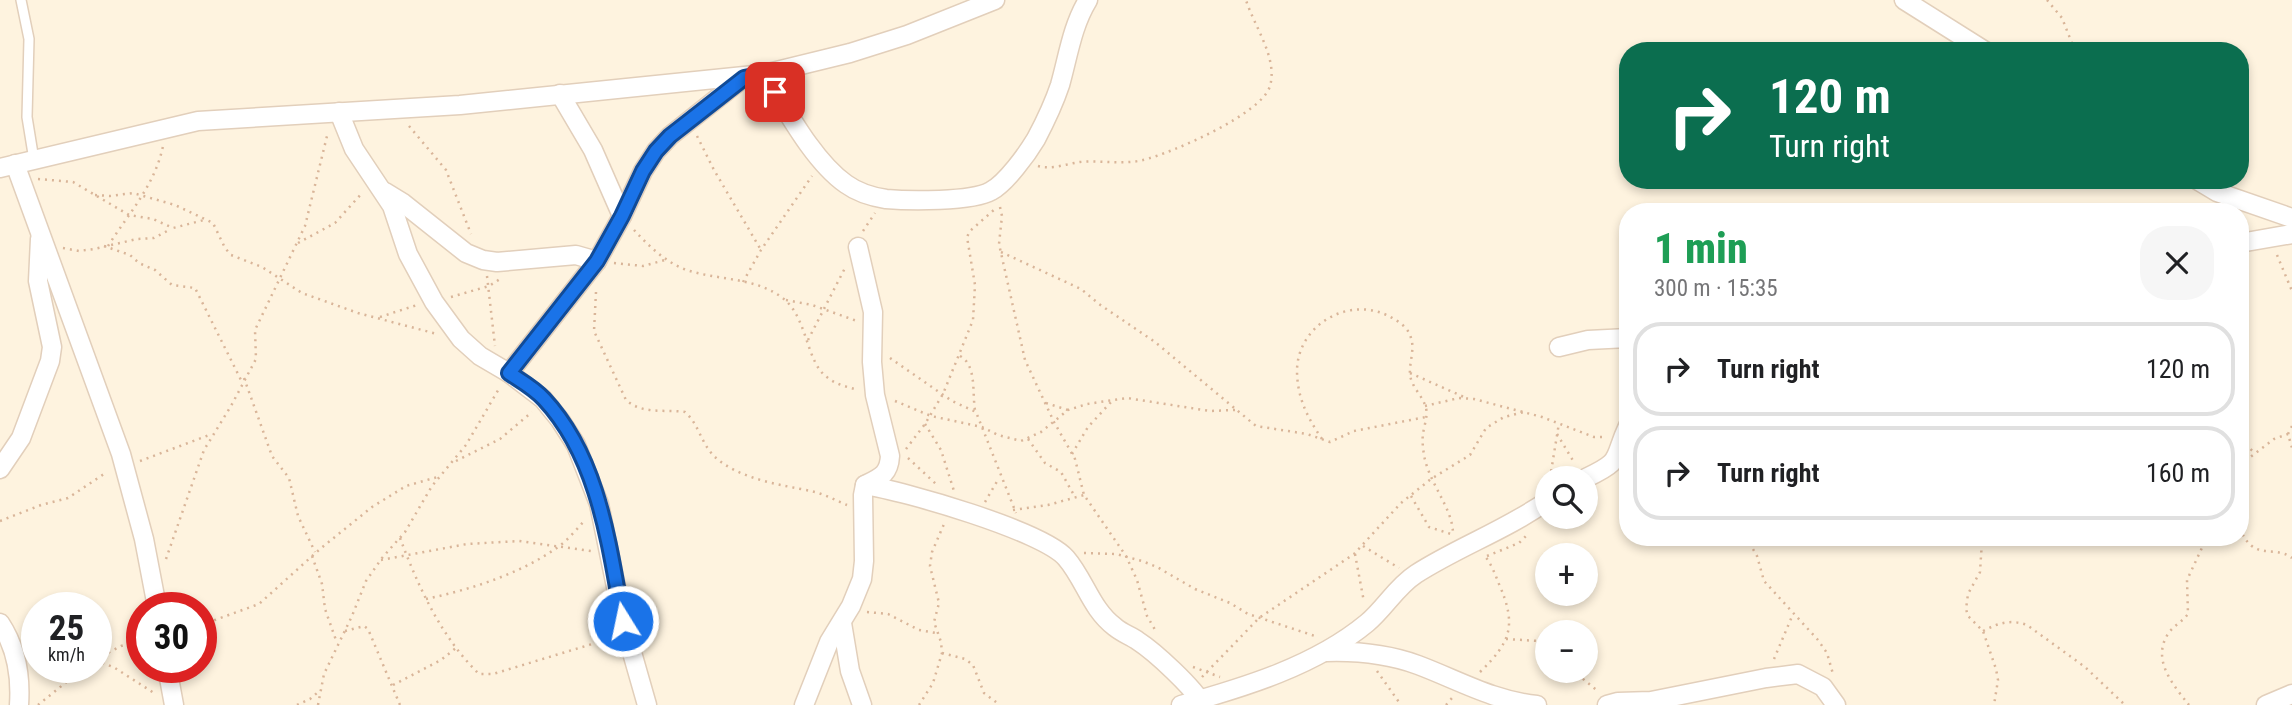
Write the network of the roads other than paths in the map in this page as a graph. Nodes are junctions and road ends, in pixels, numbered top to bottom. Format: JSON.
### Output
{"nodes":[{"id":1,"x":21,"y":0,"type":"edge"},
{"id":2,"x":995,"y":0,"type":"edge"},
{"id":3,"x":1088,"y":0,"type":"edge"},
{"id":4,"x":1904,"y":0,"type":"edge"},
{"id":5,"x":1971,"y":42,"type":"edge"},
{"id":6,"x":764,"y":74,"type":"junction"},
{"id":7,"x":744,"y":78,"type":"junction"},
{"id":8,"x":560,"y":94,"type":"junction"},
{"id":9,"x":336,"y":112,"type":"junction"},
{"id":10,"x":34,"y":160,"type":"junction"},
{"id":11,"x":11,"y":168,"type":"edge"},
{"id":12,"x":380,"y":186,"type":"junction"},
{"id":13,"x":2212,"y":189,"type":"edge"},
{"id":14,"x":2249,"y":203,"type":"edge"},
{"id":15,"x":2249,"y":203,"type":"edge"},
{"id":16,"x":622,"y":216,"type":"junction"},
{"id":17,"x":2292,"y":218,"type":"edge"},
{"id":18,"x":40,"y":232,"type":"junction"},
{"id":19,"x":2292,"y":234,"type":"edge"},
{"id":20,"x":2249,"y":241,"type":"edge"},
{"id":21,"x":858,"y":247,"type":"road end"},
{"id":22,"x":597,"y":261,"type":"junction"},
{"id":23,"x":1619,"y":338,"type":"edge"},
{"id":24,"x":1559,"y":346,"type":"dead end"},
{"id":25,"x":502,"y":369,"type":"junction"},
{"id":26,"x":1619,"y":450,"type":"edge"},
{"id":27,"x":0,"y":469,"type":"edge"},
{"id":28,"x":1598,"y":472,"type":"edge"},
{"id":29,"x":865,"y":485,"type":"junction"},
{"id":30,"x":1535,"y":510,"type":"edge"},
{"id":31,"x":154,"y":592,"type":"edge"},
{"id":32,"x":0,"y":623,"type":"edge"},
{"id":33,"x":842,"y":623,"type":"junction"},
{"id":34,"x":1329,"y":648,"type":"junction"},
{"id":35,"x":167,"y":683,"type":"edge"},
{"id":36,"x":2292,"y":694,"type":"edge"},
{"id":37,"x":1194,"y":700,"type":"edge"},
{"id":38,"x":167,"y":701,"type":"edge"},
{"id":39,"x":1835,"y":703,"type":"edge"},
{"id":40,"x":1615,"y":704,"type":"edge"},
{"id":41,"x":19,"y":705,"type":"edge"},
{"id":42,"x":647,"y":705,"type":"edge"},
{"id":43,"x":804,"y":705,"type":"edge"},
{"id":44,"x":862,"y":705,"type":"edge"},
{"id":45,"x":1537,"y":705,"type":"edge"},
{"id":46,"x":2266,"y":705,"type":"edge"}],
"edges":[{"from":1,"to":10,"type":"lane"},
{"from":2,"to":6,"type":"street"},
{"from":3,"to":6,"type":"street"},
{"from":4,"to":5,"type":"street"},
{"from":6,"to":7,"type":"street"},
{"from":7,"to":8,"type":"street"},
{"from":7,"to":16,"type":"street"},
{"from":8,"to":9,"type":"street"},
{"from":8,"to":16,"type":"street"},
{"from":9,"to":10,"type":"street"},
{"from":9,"to":12,"type":"street"},
{"from":10,"to":11,"type":"street"},
{"from":11,"to":18,"type":"street"},
{"from":12,"to":22,"type":"street"},
{"from":12,"to":25,"type":"street"},
{"from":13,"to":14,"type":"street"},
{"from":15,"to":17,"type":"street"},
{"from":16,"to":22,"type":"street"},
{"from":18,"to":27,"type":"street"},
{"from":18,"to":31,"type":"street"},
{"from":19,"to":20,"type":"street"},
{"from":21,"to":29,"type":"street"},
{"from":22,"to":25,"type":"street"},
{"from":23,"to":24,"type":"street"},
{"from":25,"to":42,"type":"street"},
{"from":26,"to":28,"type":"street"},
{"from":29,"to":33,"type":"street"},
{"from":29,"to":37,"type":"street"},
{"from":30,"to":34,"type":"street"},
{"from":32,"to":41,"type":"street"},
{"from":33,"to":43,"type":"street"},
{"from":33,"to":44,"type":"street"},
{"from":34,"to":37,"type":"street"},
{"from":34,"to":45,"type":"street"},
{"from":35,"to":38,"type":"street"},
{"from":36,"to":46,"type":"street"},
{"from":39,"to":40,"type":"street"}]}
